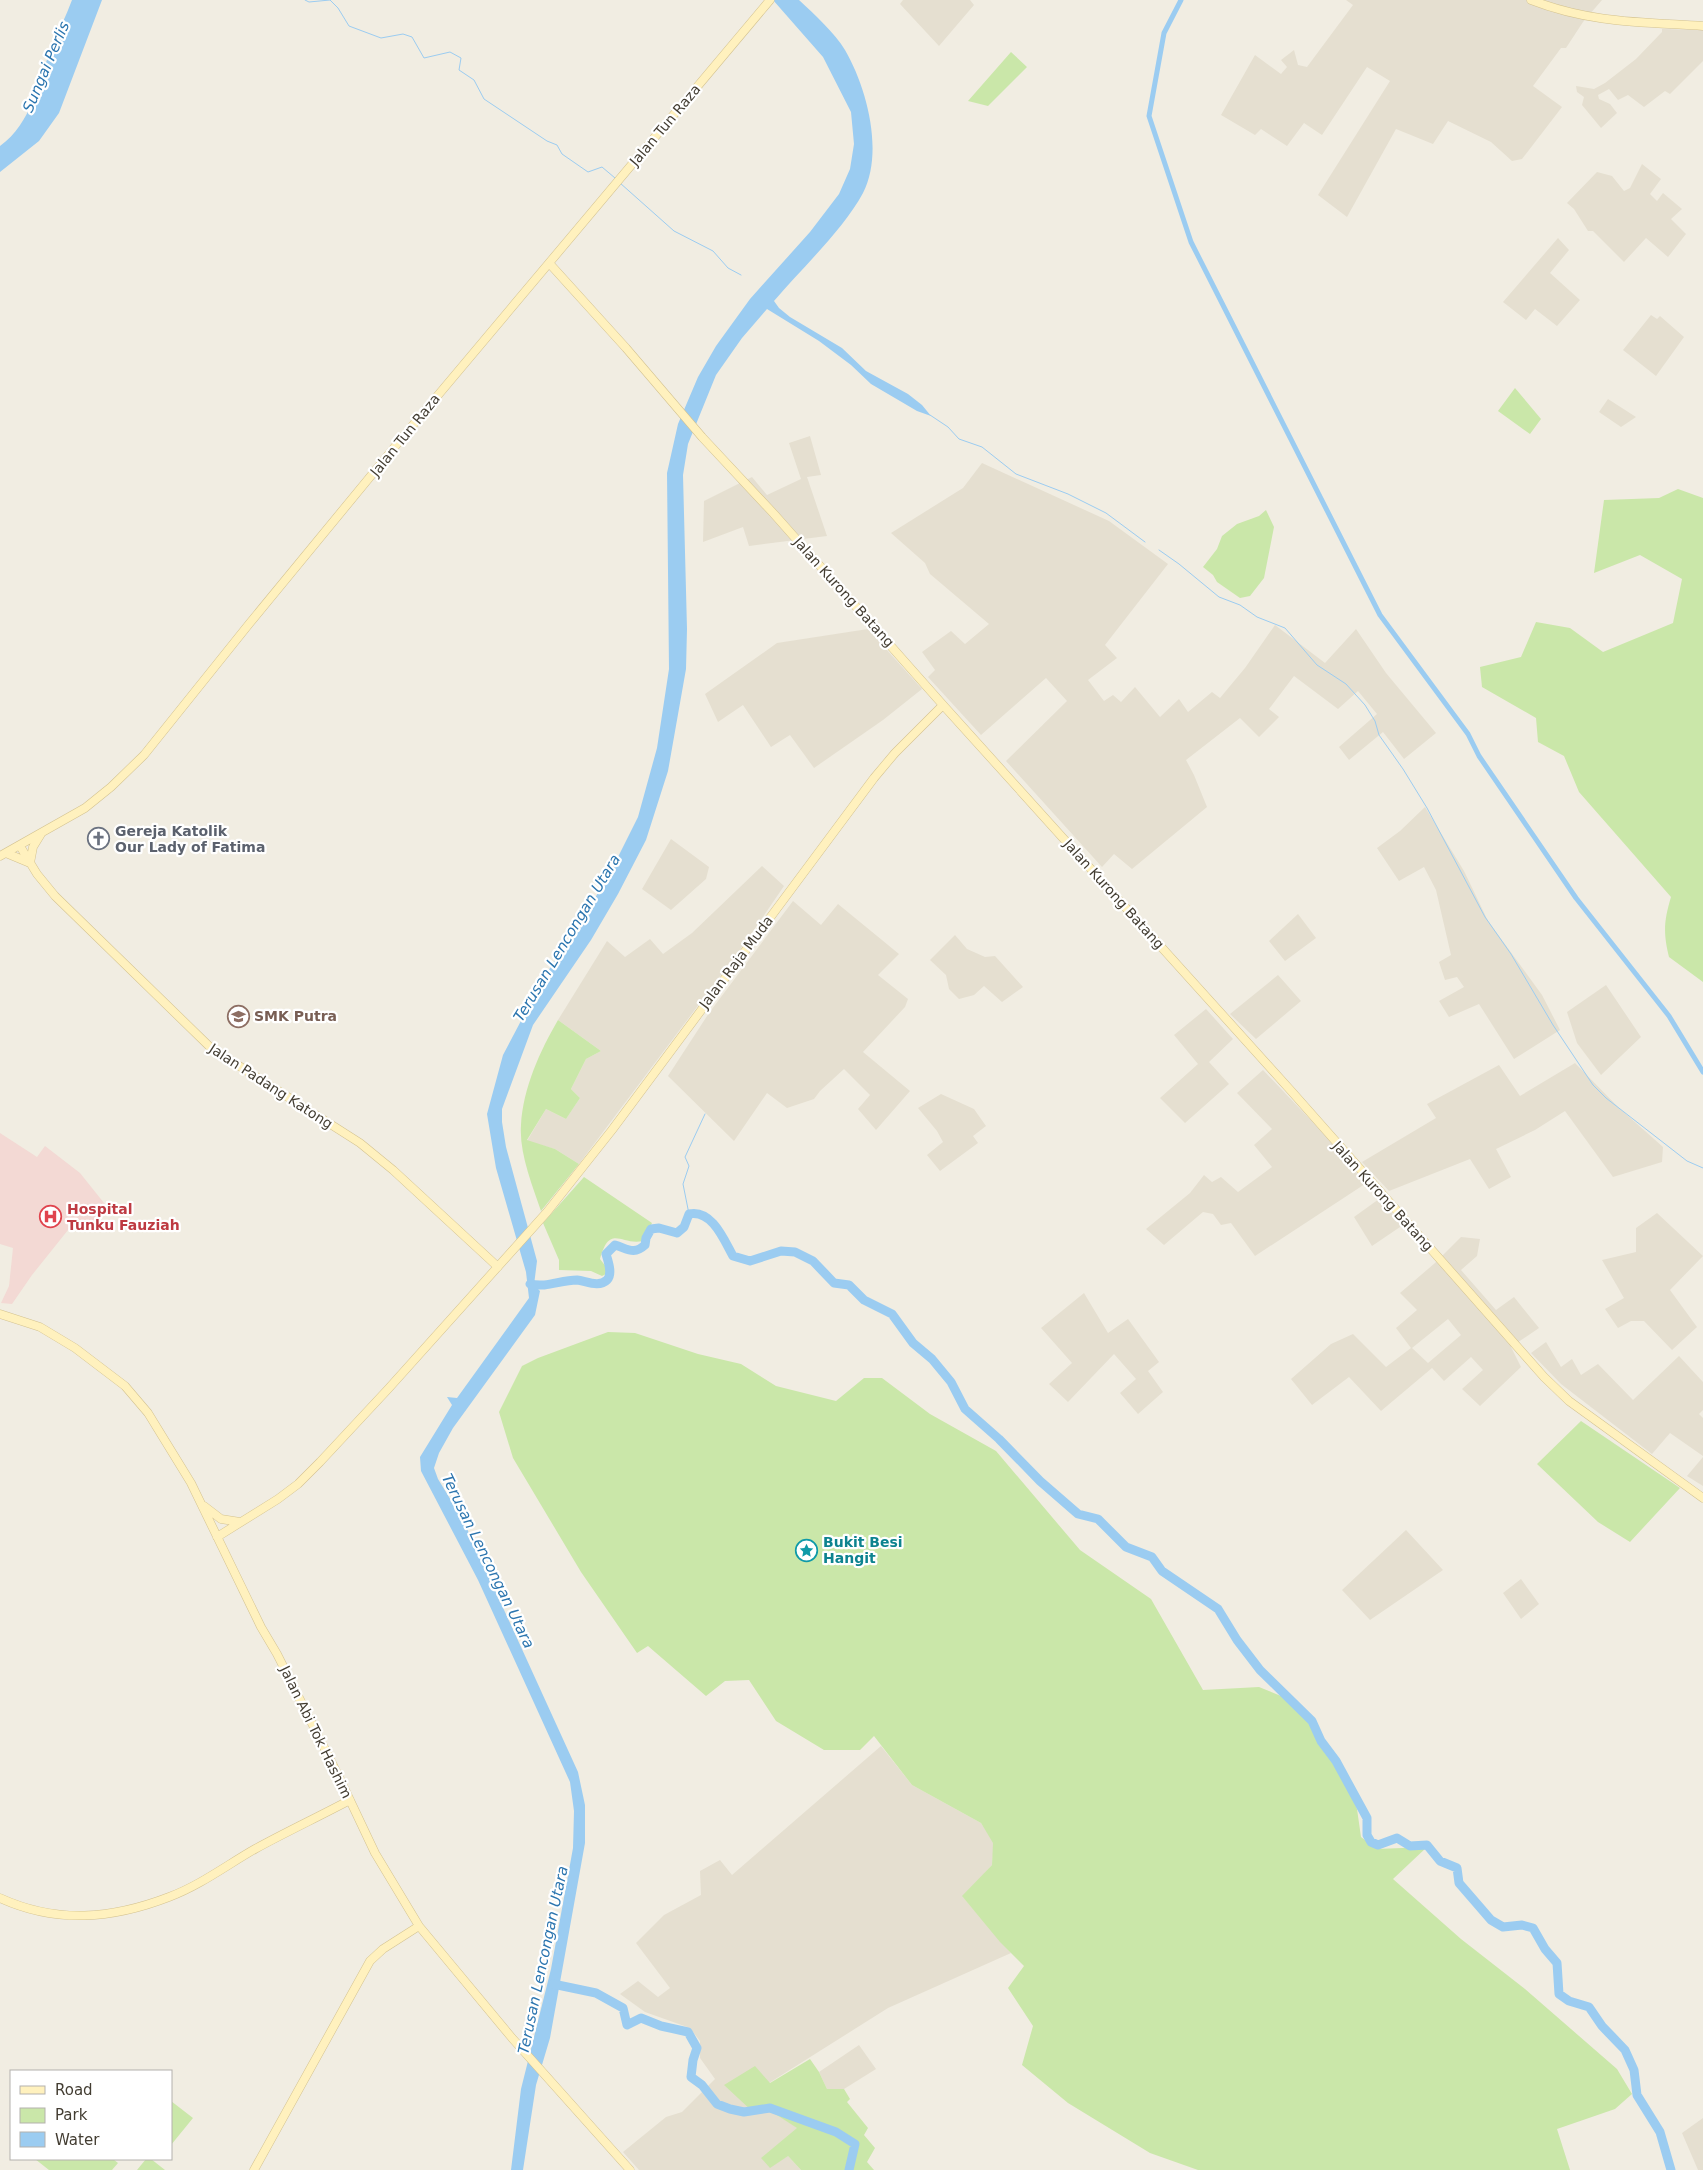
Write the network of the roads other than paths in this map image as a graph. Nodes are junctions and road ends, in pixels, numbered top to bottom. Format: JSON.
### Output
{"nodes":[{"id":1,"x":770,"y":0,"type":"edge"},
{"id":2,"x":1531,"y":0,"type":"edge"},
{"id":3,"x":1703,"y":26,"type":"edge"},
{"id":4,"x":549,"y":263,"type":"junction"},
{"id":5,"x":943,"y":705,"type":"junction"},
{"id":6,"x":42,"y":832,"type":"junction"},
{"id":7,"x":20,"y":846,"type":"junction"},
{"id":8,"x":3,"y":854,"type":"edge"},
{"id":9,"x":30,"y":863,"type":"junction"},
{"id":10,"x":498,"y":1267,"type":"junction"},
{"id":11,"x":0,"y":1314,"type":"edge"},
{"id":12,"x":1703,"y":1498,"type":"edge"},
{"id":13,"x":202,"y":1505,"type":"junction"},
{"id":14,"x":240,"y":1522,"type":"junction"},
{"id":15,"x":217,"y":1537,"type":"junction"},
{"id":16,"x":350,"y":1800,"type":"junction"},
{"id":17,"x":0,"y":1898,"type":"edge"},
{"id":18,"x":419,"y":1926,"type":"junction"},
{"id":19,"x":254,"y":2170,"type":"edge"},
{"id":20,"x":630,"y":2170,"type":"edge"}],
"edges":[{"from":1,"to":4,"type":"street","name":"Jalan Tun Raza"},
{"from":2,"to":3,"type":"street"},
{"from":4,"to":5,"type":"street","name":"Jalan Kurong Batang"},
{"from":4,"to":6,"type":"street","name":"Jalan Tun Raza"},
{"from":5,"to":10,"type":"street","name":"Jalan Raja Muda"},
{"from":5,"to":12,"type":"street","name":"Jalan Kurong Batang"},
{"from":6,"to":7,"type":"street","name":"Jalan Tun Raza"},
{"from":6,"to":9,"type":"street"},
{"from":7,"to":8,"type":"street","name":"Jalan Tun Raza"},
{"from":7,"to":9,"type":"street","name":"Jalan Padang Katong"},
{"from":8,"to":9,"type":"street"},
{"from":9,"to":10,"type":"street","name":"Jalan Padang Katong"},
{"from":10,"to":14,"type":"street","name":"Jalan Raja Muda"},
{"from":11,"to":13,"type":"street","name":"Jalan Abi Tok Hashim"},
{"from":13,"to":14,"type":"street"},
{"from":13,"to":15,"type":"street","name":"Jalan Abi Tok Hashim"},
{"from":14,"to":15,"type":"street","name":"Jalan Raja Muda"},
{"from":15,"to":16,"type":"street","name":"Jalan Abi Tok Hashim"},
{"from":16,"to":17,"type":"street"},
{"from":16,"to":18,"type":"street","name":"Jalan Abi Tok Hashim"},
{"from":18,"to":19,"type":"street"},
{"from":18,"to":20,"type":"street","name":"Jalan Abi Tok Hashim"}]}
